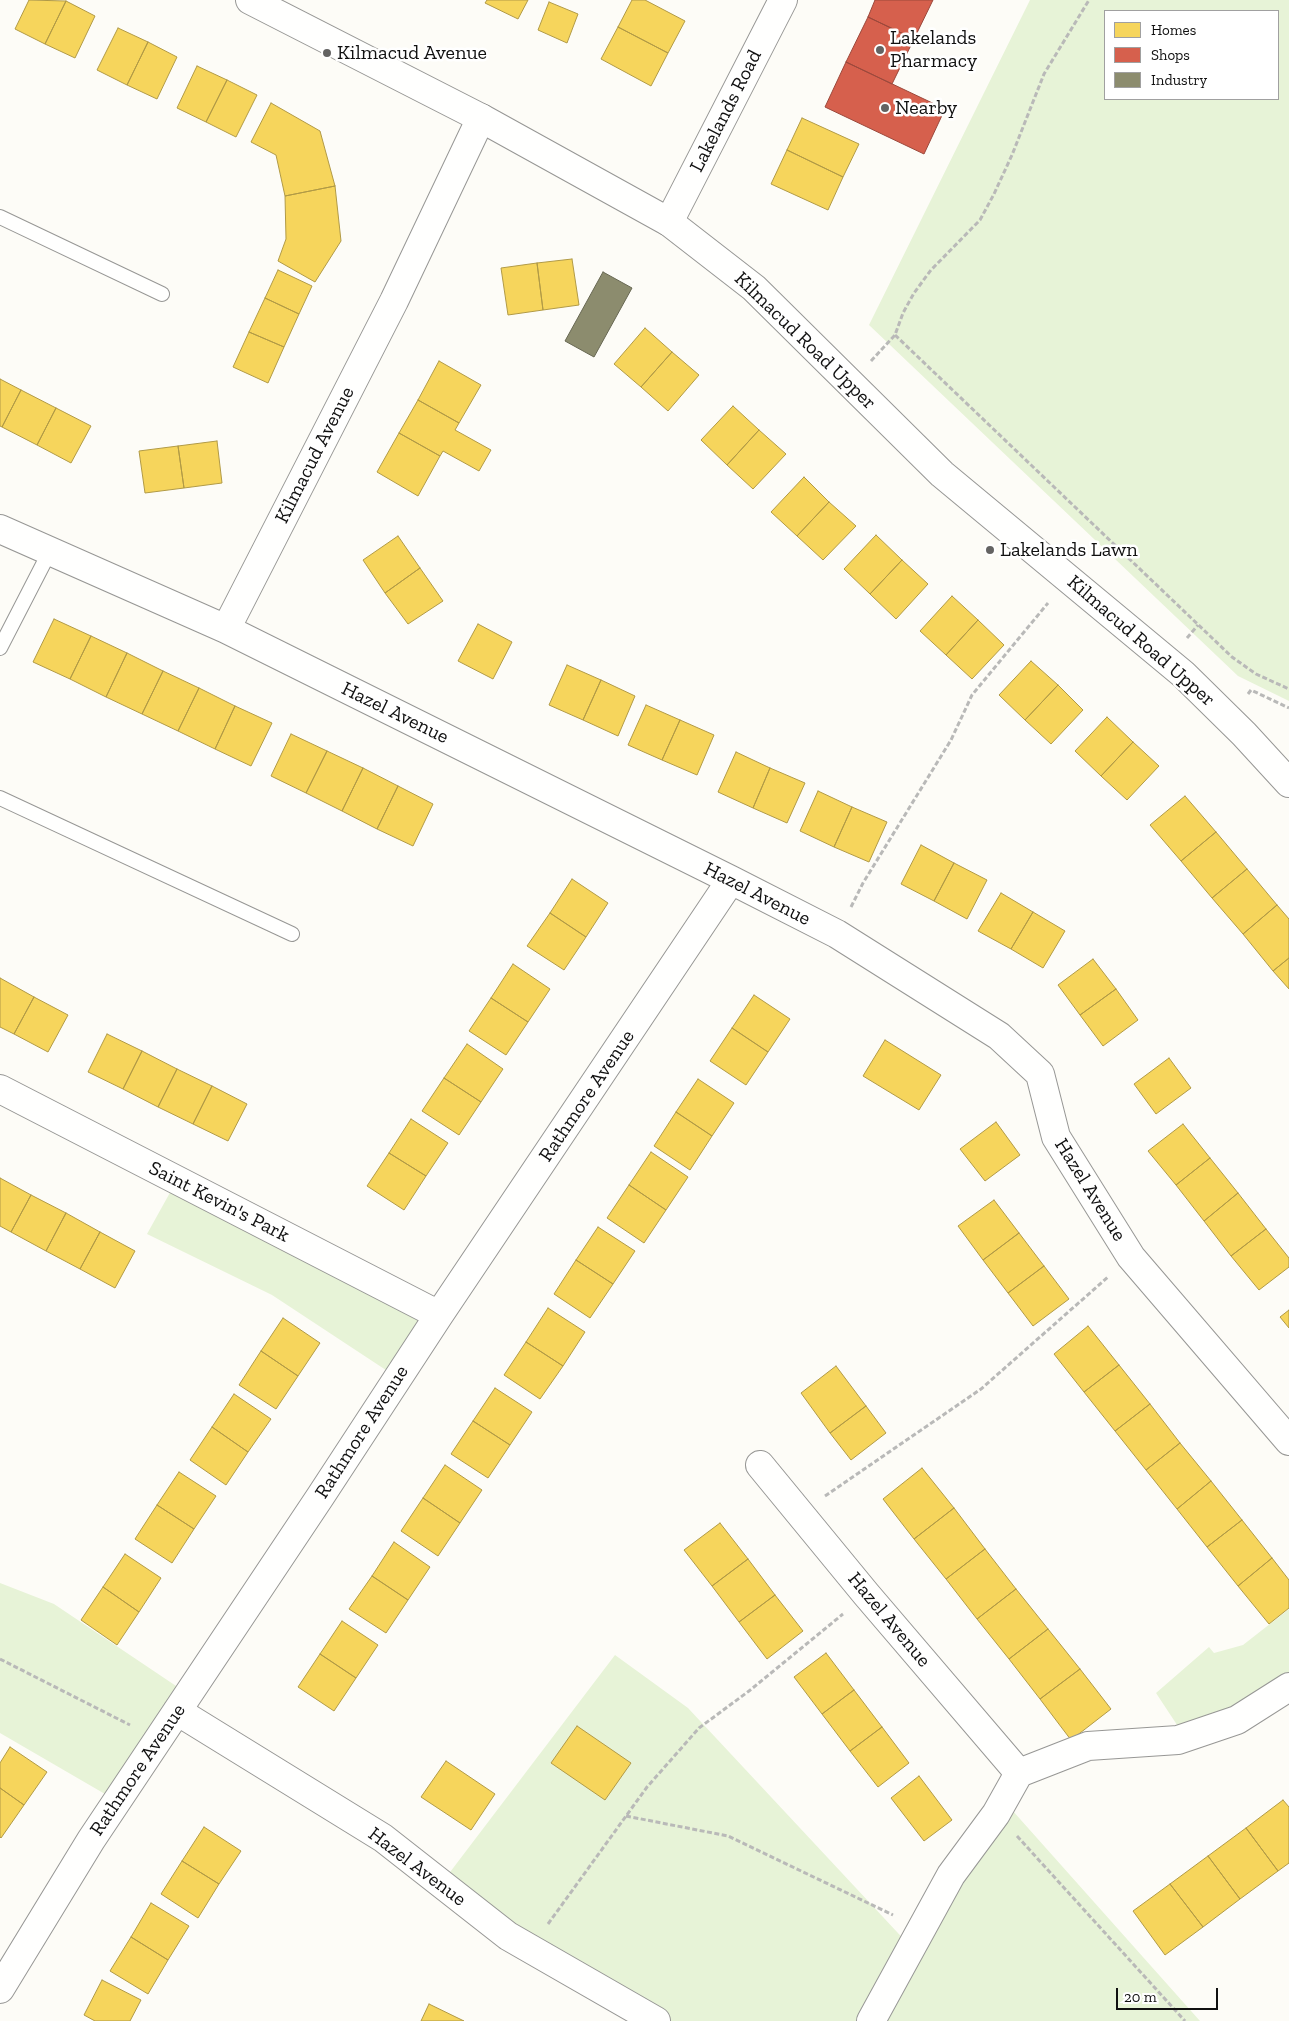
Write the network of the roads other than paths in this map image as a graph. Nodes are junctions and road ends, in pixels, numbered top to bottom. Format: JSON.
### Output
{"nodes":[{"id":1,"x":250,"y":0,"type":"edge"},
{"id":2,"x":783,"y":0,"type":"edge"},
{"id":3,"x":481,"y":118,"type":"junction"},
{"id":4,"x":0,"y":218,"type":"edge"},
{"id":5,"x":669,"y":222,"type":"junction"},
{"id":6,"x":162,"y":294,"type":"dead end"},
{"id":7,"x":0,"y":529,"type":"edge"},
{"id":8,"x":50,"y":551,"type":"junction"},
{"id":9,"x":226,"y":629,"type":"junction"},
{"id":10,"x":0,"y":648,"type":"edge"},
{"id":11,"x":1289,"y":783,"type":"edge"},
{"id":12,"x":0,"y":798,"type":"edge"},
{"id":13,"x":731,"y":880,"type":"junction"},
{"id":14,"x":292,"y":934,"type":"dead end"},
{"id":15,"x":0,"y":1089,"type":"edge"},
{"id":16,"x":438,"y":1315,"type":"junction"},
{"id":17,"x":1286,"y":1429,"type":"edge"},
{"id":18,"x":760,"y":1465,"type":"dead end"},
{"id":19,"x":1289,"y":1686,"type":"edge"},
{"id":20,"x":177,"y":1711,"type":"junction"},
{"id":21,"x":1019,"y":1773,"type":"junction"},
{"id":22,"x":0,"y":1989,"type":"edge"},
{"id":23,"x":656,"y":2021,"type":"edge"},
{"id":24,"x":870,"y":2021,"type":"edge"}],
"edges":[{"from":1,"to":3,"type":"street","name":"Kilmacud Road Upper"},
{"from":2,"to":5,"type":"street","name":"Lakelands Road"},
{"from":3,"to":5,"type":"street","name":"Kilmacud Road Upper"},
{"from":3,"to":9,"type":"street","name":"Kilmacud Avenue"},
{"from":4,"to":6,"type":"lane"},
{"from":5,"to":11,"type":"street","name":"Kilmacud Road Upper"},
{"from":7,"to":8,"type":"street","name":"Hazel Avenue"},
{"from":8,"to":9,"type":"street","name":"Hazel Avenue"},
{"from":8,"to":10,"type":"lane"},
{"from":9,"to":13,"type":"street","name":"Hazel Avenue"},
{"from":12,"to":14,"type":"lane"},
{"from":13,"to":16,"type":"street","name":"Rathmore Avenue"},
{"from":13,"to":17,"type":"street","name":"Hazel Avenue"},
{"from":15,"to":16,"type":"street","name":"Saint Kevin's Park"},
{"from":16,"to":20,"type":"street","name":"Rathmore Avenue"},
{"from":18,"to":21,"type":"street","name":"Hazel Avenue"},
{"from":19,"to":21,"type":"street"},
{"from":20,"to":22,"type":"street","name":"Rathmore Avenue"},
{"from":20,"to":23,"type":"street","name":"Hazel Avenue"},
{"from":21,"to":24,"type":"street"}]}
